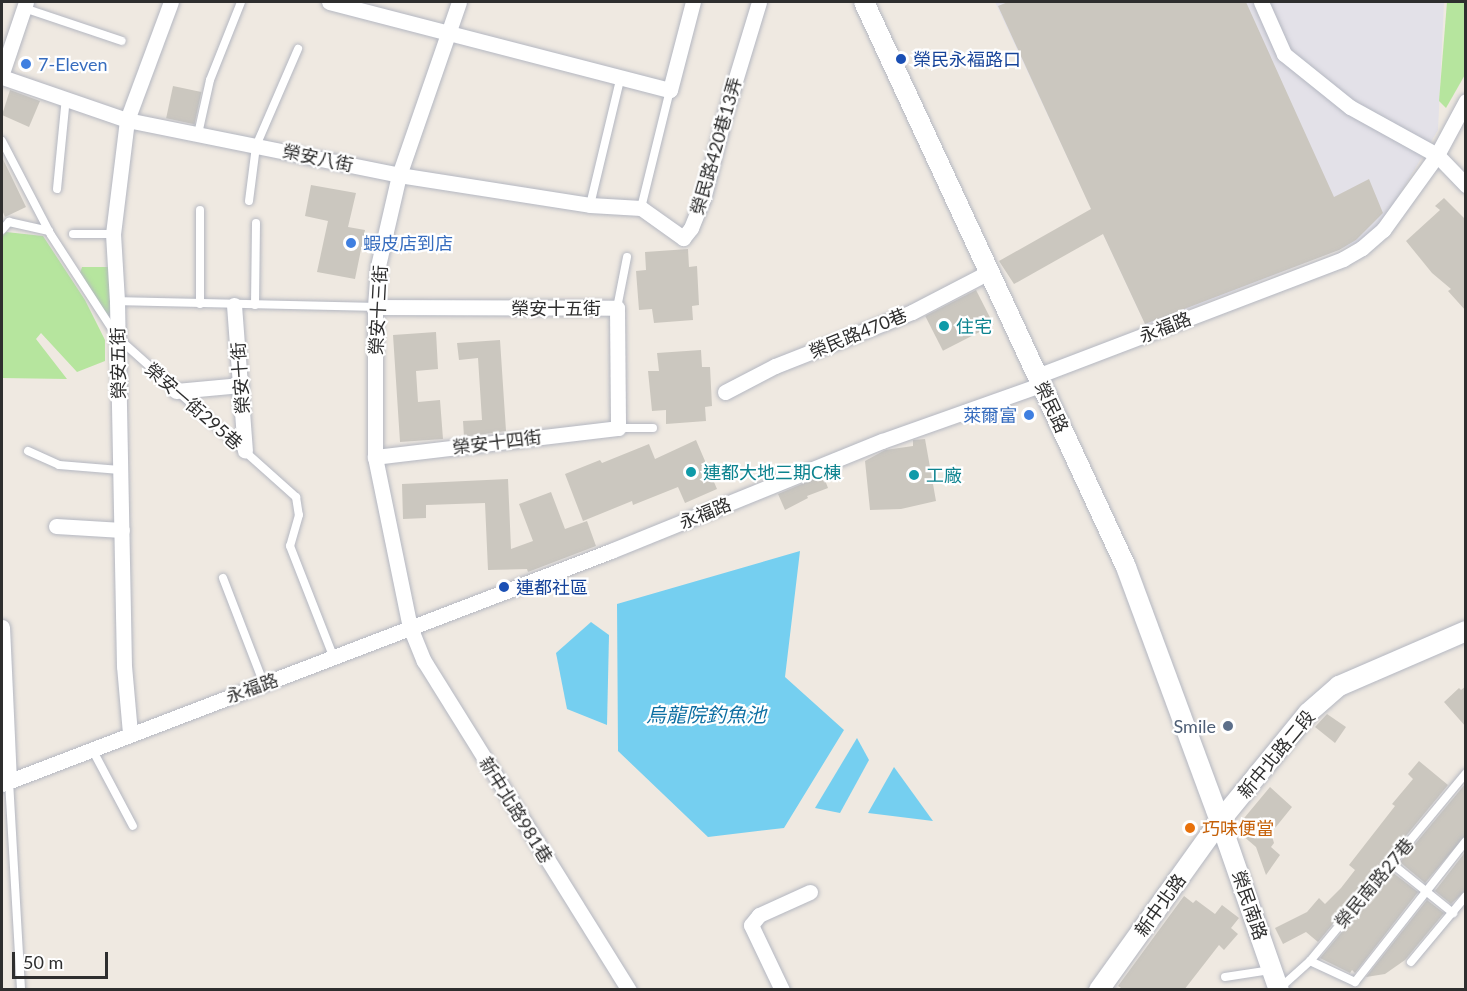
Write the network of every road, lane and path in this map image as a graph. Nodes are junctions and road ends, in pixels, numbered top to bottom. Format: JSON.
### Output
{"nodes":[{"id":1,"x":171,"y":2,"type":"edge"},
{"id":2,"x":241,"y":2,"type":"edge"},
{"id":3,"x":329,"y":2,"type":"edge"},
{"id":4,"x":459,"y":2,"type":"edge"},
{"id":5,"x":693,"y":2,"type":"edge"},
{"id":6,"x":759,"y":2,"type":"edge"},
{"id":7,"x":864,"y":2,"type":"edge"},
{"id":8,"x":1261,"y":2,"type":"edge"},
{"id":9,"x":25,"y":5,"type":"edge"},
{"id":10,"x":447,"y":31,"type":"junction"},
{"id":11,"x":122,"y":41,"type":"dead end"},
{"id":12,"x":298,"y":49,"type":"dead end"},
{"id":13,"x":2,"y":75,"type":"edge"},
{"id":14,"x":621,"y":76,"type":"junction"},
{"id":15,"x":670,"y":90,"type":"junction"},
{"id":16,"x":66,"y":98,"type":"junction"},
{"id":17,"x":1466,"y":101,"type":"edge"},
{"id":18,"x":127,"y":120,"type":"junction"},
{"id":19,"x":198,"y":134,"type":"junction"},
{"id":20,"x":2,"y":141,"type":"edge"},
{"id":21,"x":256,"y":146,"type":"junction"},
{"id":22,"x":1437,"y":155,"type":"junction"},
{"id":23,"x":399,"y":175,"type":"junction"},
{"id":24,"x":1466,"y":185,"type":"edge"},
{"id":25,"x":57,"y":189,"type":"dead end"},
{"id":26,"x":249,"y":201,"type":"dead end"},
{"id":27,"x":590,"y":205,"type":"junction"},
{"id":28,"x":641,"y":208,"type":"junction"},
{"id":29,"x":200,"y":210,"type":"dead end"},
{"id":30,"x":256,"y":223,"type":"dead end"},
{"id":31,"x":2,"y":230,"type":"edge"},
{"id":32,"x":49,"y":231,"type":"junction"},
{"id":33,"x":72,"y":234,"type":"dead end"},
{"id":34,"x":113,"y":234,"type":"junction"},
{"id":35,"x":627,"y":257,"type":"dead end"},
{"id":36,"x":989,"y":272,"type":"junction"},
{"id":37,"x":117,"y":301,"type":"junction"},
{"id":38,"x":200,"y":304,"type":"junction"},
{"id":39,"x":234,"y":305,"type":"junction"},
{"id":40,"x":255,"y":305,"type":"junction"},
{"id":41,"x":375,"y":307,"type":"junction"},
{"id":42,"x":617,"y":308,"type":"junction"},
{"id":43,"x":118,"y":338,"type":"junction"},
{"id":44,"x":1037,"y":376,"type":"junction"},
{"id":45,"x":241,"y":385,"type":"junction"},
{"id":46,"x":176,"y":391,"type":"junction"},
{"id":47,"x":725,"y":392,"type":"dead end"},
{"id":48,"x":618,"y":428,"type":"junction"},
{"id":49,"x":653,"y":428,"type":"dead end"},
{"id":50,"x":28,"y":451,"type":"dead end"},
{"id":51,"x":245,"y":451,"type":"junction"},
{"id":52,"x":375,"y":457,"type":"junction"},
{"id":53,"x":120,"y":470,"type":"junction"},
{"id":54,"x":56,"y":526,"type":"dead end"},
{"id":55,"x":122,"y":530,"type":"junction"},
{"id":56,"x":223,"y":578,"type":"dead end"},
{"id":57,"x":2,"y":627,"type":"edge"},
{"id":58,"x":410,"y":627,"type":"junction"},
{"id":59,"x":1466,"y":631,"type":"edge"},
{"id":60,"x":334,"y":658,"type":"junction"},
{"id":61,"x":264,"y":684,"type":"junction"},
{"id":62,"x":130,"y":733,"type":"junction"},
{"id":63,"x":91,"y":748,"type":"junction"},
{"id":64,"x":1466,"y":773,"type":"edge"},
{"id":65,"x":5,"y":782,"type":"edge"},
{"id":66,"x":1220,"y":821,"type":"junction"},
{"id":67,"x":133,"y":826,"type":"dead end"},
{"id":68,"x":1466,"y":841,"type":"edge"},
{"id":69,"x":1391,"y":863,"type":"junction"},
{"id":70,"x":810,"y":892,"type":"dead end"},
{"id":71,"x":1425,"y":893,"type":"junction"},
{"id":72,"x":1466,"y":896,"type":"edge"},
{"id":73,"x":1453,"y":913,"type":"junction"},
{"id":74,"x":1310,"y":961,"type":"junction"},
{"id":75,"x":1411,"y":962,"type":"dead end"},
{"id":76,"x":1272,"y":970,"type":"junction"},
{"id":77,"x":1225,"y":977,"type":"dead end"},
{"id":78,"x":1279,"y":989,"type":"edge"},
{"id":79,"x":21,"y":990,"type":"edge"},
{"id":80,"x":629,"y":990,"type":"edge"},
{"id":81,"x":782,"y":990,"type":"edge"},
{"id":82,"x":1100,"y":990,"type":"edge"}],
"edges":[{"from":1,"to":18,"type":"street","name":"榮安五街"},
{"from":2,"to":19,"type":"lane"},
{"from":3,"to":10,"type":"street"},
{"from":4,"to":10,"type":"street","name":"榮安十三街"},
{"from":5,"to":15,"type":"street"},
{"from":6,"to":28,"type":"street","name":"榮民路420巷13弄"},
{"from":7,"to":36,"type":"street","name":"榮民路"},
{"from":8,"to":22,"type":"street"},
{"from":9,"to":11,"type":"lane"},
{"from":9,"to":13,"type":"street"},
{"from":10,"to":14,"type":"street"},
{"from":10,"to":23,"type":"street","name":"榮安十三街"},
{"from":12,"to":21,"type":"lane"},
{"from":13,"to":16,"type":"street","name":"榮安八街"},
{"from":14,"to":15,"type":"street"},
{"from":14,"to":27,"type":"lane"},
{"from":15,"to":28,"type":"lane"},
{"from":16,"to":18,"type":"street","name":"榮安八街"},
{"from":16,"to":25,"type":"lane"},
{"from":17,"to":22,"type":"street","name":"永福路"},
{"from":18,"to":19,"type":"street","name":"榮安八街"},
{"from":18,"to":34,"type":"street","name":"榮安五街"},
{"from":19,"to":21,"type":"street","name":"榮安八街"},
{"from":20,"to":32,"type":"lane","name":"榮安一街295巷"},
{"from":21,"to":23,"type":"street","name":"榮安八街"},
{"from":21,"to":26,"type":"lane"},
{"from":22,"to":24,"type":"street"},
{"from":22,"to":44,"type":"street","name":"永福路"},
{"from":23,"to":27,"type":"street","name":"榮安八街"},
{"from":23,"to":41,"type":"street","name":"榮安十三街"},
{"from":27,"to":28,"type":"street","name":"榮安八街"},
{"from":29,"to":38,"type":"lane"},
{"from":30,"to":40,"type":"lane"},
{"from":31,"to":32,"type":"lane"},
{"from":32,"to":43,"type":"lane","name":"榮安一街295巷"},
{"from":33,"to":34,"type":"lane"},
{"from":34,"to":37,"type":"street","name":"榮安五街"},
{"from":35,"to":42,"type":"lane"},
{"from":36,"to":44,"type":"street","name":"榮民路"},
{"from":36,"to":47,"type":"street","name":"榮民路470巷"},
{"from":37,"to":38,"type":"lane"},
{"from":37,"to":43,"type":"street","name":"榮安五街"},
{"from":38,"to":39,"type":"lane"},
{"from":39,"to":40,"type":"lane"},
{"from":39,"to":45,"type":"street","name":"榮安十街"},
{"from":40,"to":41,"type":"lane"},
{"from":41,"to":42,"type":"street","name":"榮安十五街"},
{"from":41,"to":52,"type":"street","name":"榮安十三街"},
{"from":42,"to":48,"type":"street","name":"榮安十五街"},
{"from":43,"to":46,"type":"lane","name":"榮安一街295巷"},
{"from":43,"to":53,"type":"street","name":"榮安五街"},
{"from":44,"to":58,"type":"street","name":"永福路"},
{"from":44,"to":66,"type":"street","name":"榮民路"},
{"from":45,"to":46,"type":"street"},
{"from":45,"to":51,"type":"street","name":"榮安十街"},
{"from":46,"to":51,"type":"lane","name":"榮安一街295巷"},
{"from":48,"to":49,"type":"lane"},
{"from":48,"to":52,"type":"street","name":"榮安十四街"},
{"from":50,"to":53,"type":"lane"},
{"from":51,"to":60,"type":"lane","name":"榮安一街295巷"},
{"from":52,"to":58,"type":"street","name":"榮安十三街"},
{"from":53,"to":55,"type":"street","name":"榮安五街"},
{"from":54,"to":55,"type":"street"},
{"from":55,"to":62,"type":"street","name":"榮安五街"},
{"from":56,"to":61,"type":"lane"},
{"from":57,"to":65,"type":"street"},
{"from":58,"to":60,"type":"street","name":"永福路"},
{"from":58,"to":80,"type":"street","name":"新中北路981巷"},
{"from":59,"to":66,"type":"street","name":"新中北路二段"},
{"from":60,"to":61,"type":"street","name":"永福路"},
{"from":61,"to":62,"type":"street","name":"永福路"},
{"from":62,"to":63,"type":"street","name":"永福路"},
{"from":63,"to":65,"type":"street","name":"永福路"},
{"from":63,"to":67,"type":"lane"},
{"from":64,"to":69,"type":"lane","name":"榮民南路27巷"},
{"from":65,"to":79,"type":"lane"},
{"from":66,"to":76,"type":"street","name":"榮民南路"},
{"from":66,"to":82,"type":"street","name":"新中北路"},
{"from":68,"to":71,"type":"lane"},
{"from":69,"to":71,"type":"lane"},
{"from":69,"to":74,"type":"lane","name":"榮民南路27巷"},
{"from":70,"to":81,"type":"street"},
{"from":71,"to":73,"type":"lane"},
{"from":71,"to":74,"type":"lane"},
{"from":72,"to":73,"type":"lane"},
{"from":73,"to":75,"type":"lane"},
{"from":74,"to":78,"type":"lane","name":"榮民南路27巷"},
{"from":76,"to":77,"type":"lane"},
{"from":76,"to":78,"type":"street","name":"榮民南路"}]}
